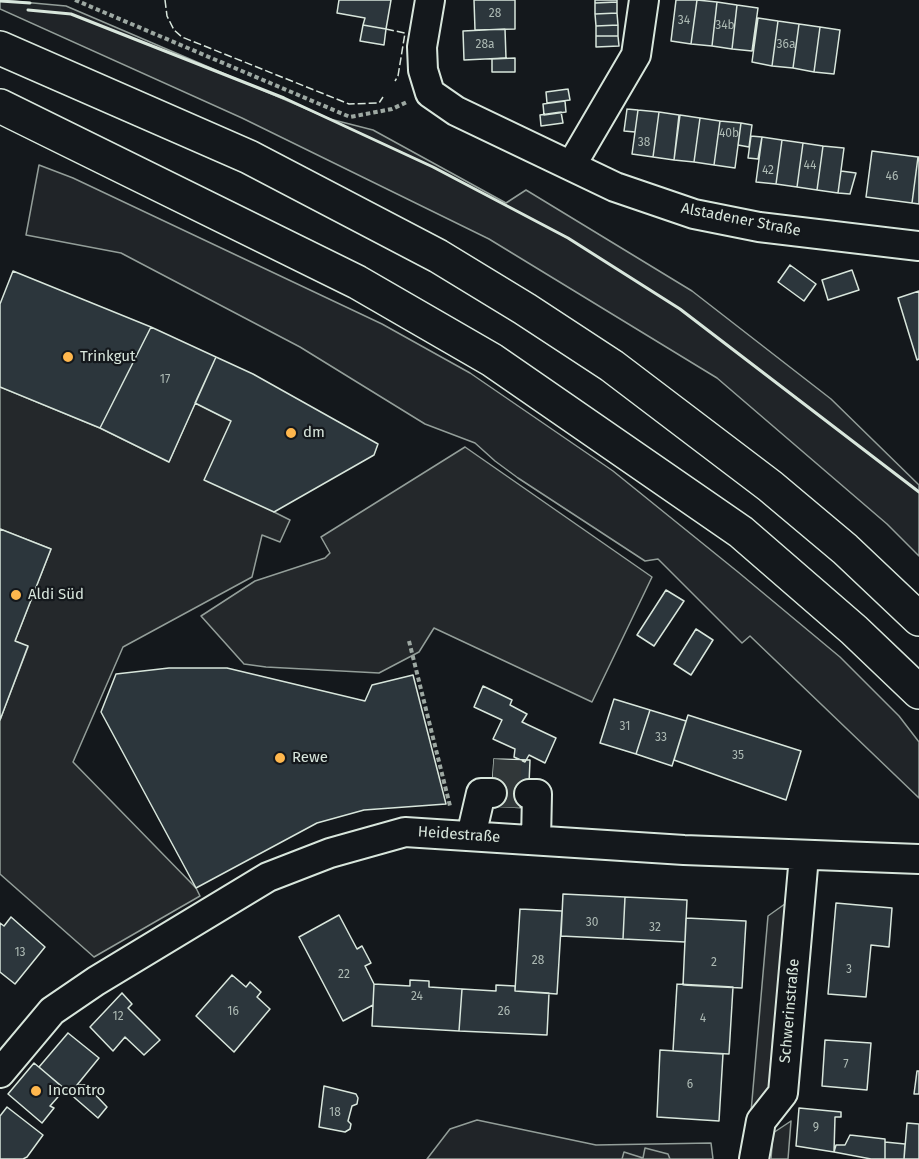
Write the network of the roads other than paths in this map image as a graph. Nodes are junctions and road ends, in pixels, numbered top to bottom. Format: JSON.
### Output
{"nodes":[{"id":1,"x":430,"y":0,"type":"edge"},
{"id":2,"x":644,"y":0,"type":"edge"},
{"id":3,"x":0,"y":48,"type":"edge"},
{"id":4,"x":0,"y":106,"type":"edge"},
{"id":5,"x":571,"y":166,"type":"junction"},
{"id":6,"x":919,"y":246,"type":"edge"},
{"id":7,"x":919,"y":619,"type":"edge"},
{"id":8,"x":919,"y":692,"type":"edge"},
{"id":9,"x":489,"y":786,"type":"dead end"},
{"id":10,"x":532,"y":788,"type":"dead end"},
{"id":11,"x":464,"y":836,"type":"junction"},
{"id":12,"x":536,"y":840,"type":"junction"},
{"id":13,"x":804,"y":856,"type":"junction"},
{"id":14,"x":919,"y":859,"type":"edge"},
{"id":15,"x":0,"y":1073,"type":"edge"},
{"id":16,"x":754,"y":1159,"type":"edge"}],
"edges":[{"from":1,"to":5,"type":"street","name":"Alstadener Straße"},
{"from":2,"to":5,"type":"street"},
{"from":3,"to":7,"type":"highway"},
{"from":4,"to":8,"type":"highway"},
{"from":5,"to":6,"type":"street","name":"Alstadener Straße"},
{"from":9,"to":11,"type":"street"},
{"from":10,"to":12,"type":"street"},
{"from":11,"to":12,"type":"street","name":"Heidestraße"},
{"from":11,"to":15,"type":"street","name":"Heidestraße"},
{"from":12,"to":13,"type":"street","name":"Heidestraße"},
{"from":13,"to":14,"type":"street","name":"Heidestraße"},
{"from":13,"to":16,"type":"street","name":"Schwerinstraße"}]}
